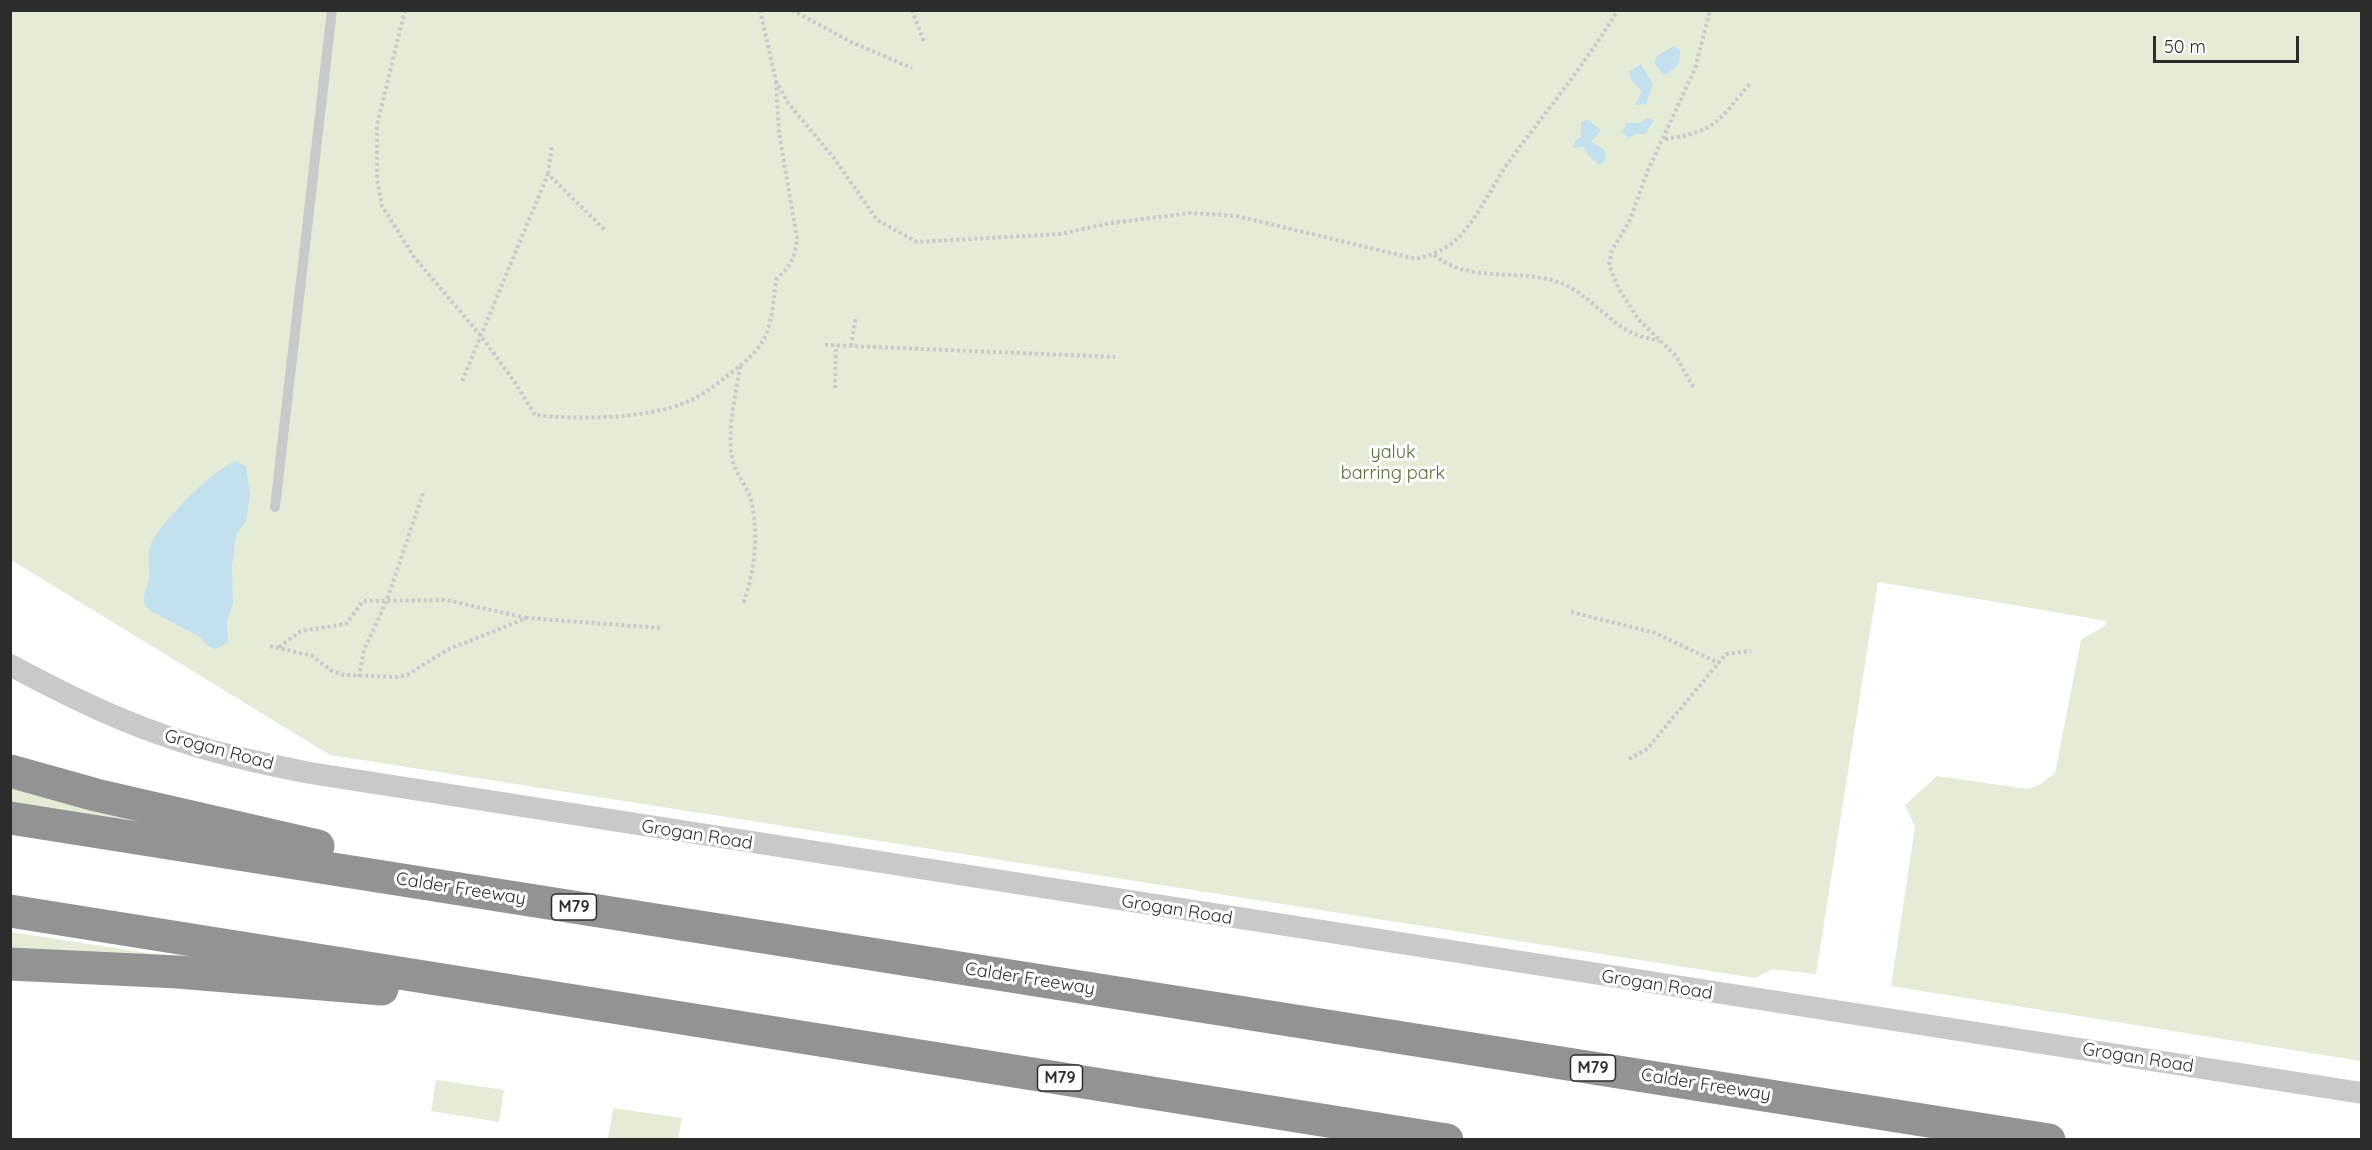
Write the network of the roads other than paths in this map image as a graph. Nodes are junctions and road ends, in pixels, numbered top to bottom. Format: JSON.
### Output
{"nodes":[{"id":1,"x":332,"y":10,"type":"edge"},
{"id":2,"x":274,"y":507,"type":"dead end"},
{"id":3,"x":10,"y":665,"type":"edge"},
{"id":4,"x":10,"y":771,"type":"edge"},
{"id":5,"x":10,"y":818,"type":"edge"},
{"id":6,"x":10,"y":911,"type":"edge"},
{"id":7,"x":10,"y":964,"type":"edge"},
{"id":8,"x":1137,"y":996,"type":"junction"},
{"id":9,"x":673,"y":1016,"type":"junction"},
{"id":10,"x":2361,"y":1093,"type":"edge"},
{"id":11,"x":1447,"y":1140,"type":"edge"},
{"id":12,"x":2049,"y":1140,"type":"edge"}],
"edges":[{"from":1,"to":2,"type":"lane"},
{"from":3,"to":10,"type":"street","name":"Grogan Road"},
{"from":4,"to":8,"type":"highway"},
{"from":5,"to":8,"type":"highway","name":"Calder Freeway","number":"M79"},
{"from":6,"to":9,"type":"highway","number":"M79"},
{"from":7,"to":9,"type":"highway"},
{"from":8,"to":12,"type":"highway","name":"Calder Freeway","number":"M79"},
{"from":9,"to":11,"type":"highway","number":"M79"}]}
